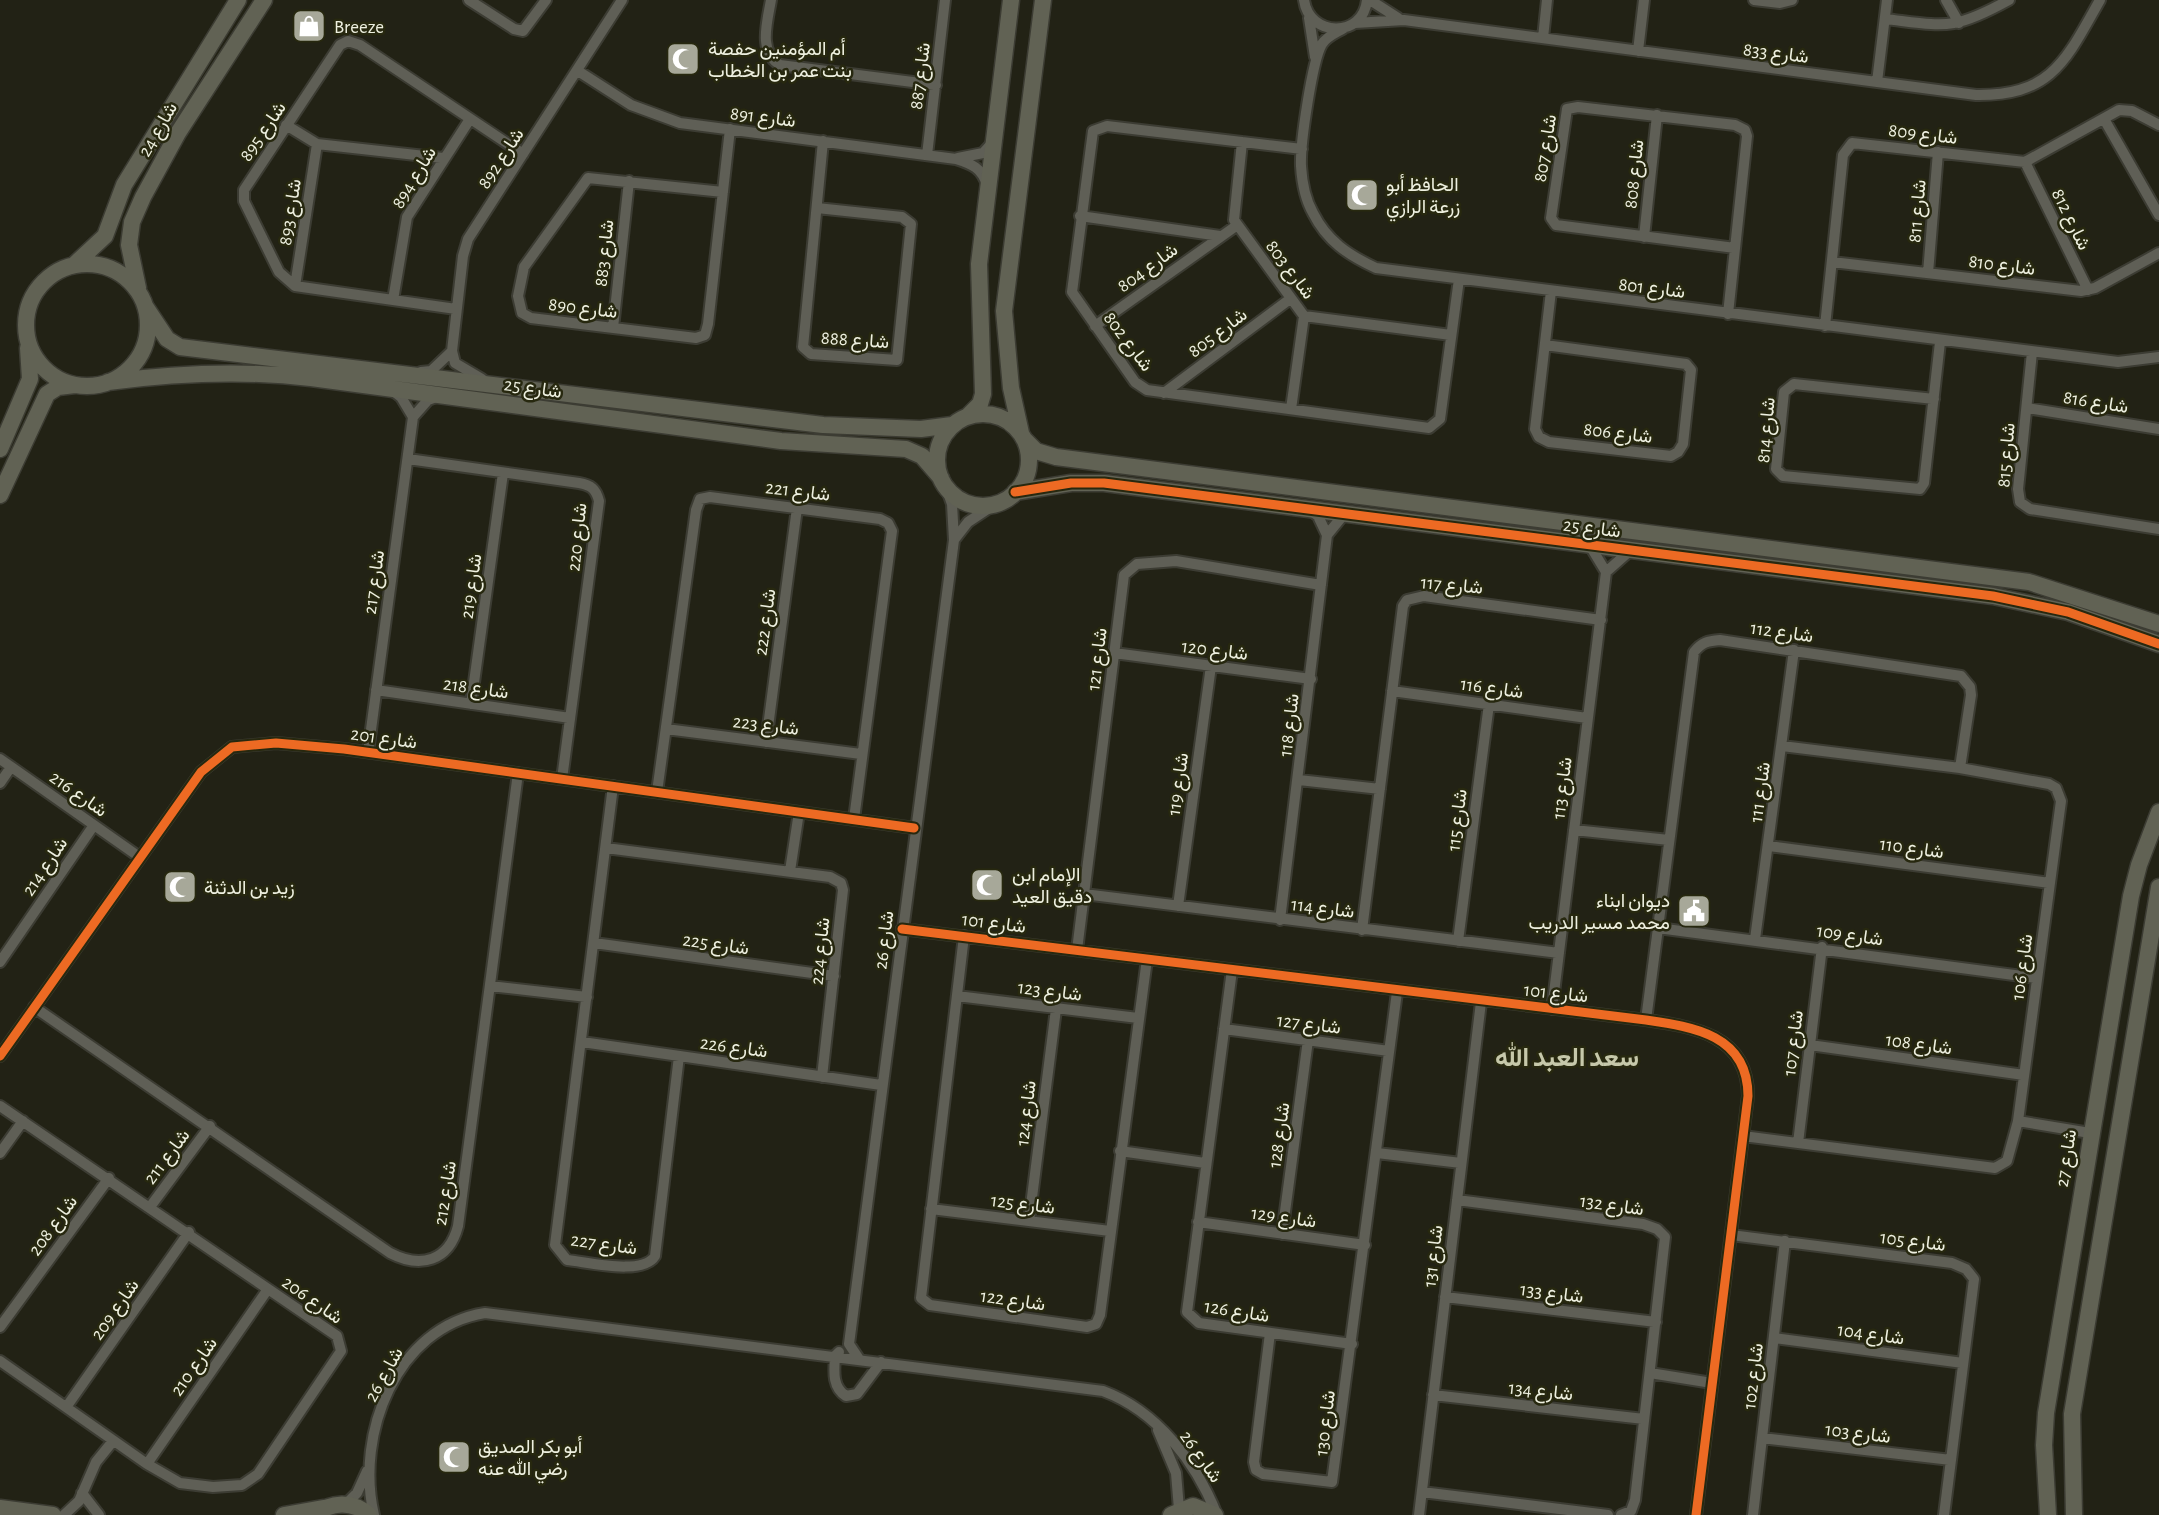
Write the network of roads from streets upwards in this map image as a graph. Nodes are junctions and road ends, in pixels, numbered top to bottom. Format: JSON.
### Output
{"nodes":[{"id":1,"x":238,"y":0,"type":"edge"},
{"id":2,"x":264,"y":0,"type":"edge"},
{"id":3,"x":469,"y":0,"type":"edge"},
{"id":4,"x":546,"y":0,"type":"edge"},
{"id":5,"x":622,"y":0,"type":"edge"},
{"id":6,"x":771,"y":0,"type":"edge"},
{"id":7,"x":945,"y":0,"type":"edge"},
{"id":8,"x":1011,"y":0,"type":"edge"},
{"id":9,"x":1043,"y":0,"type":"edge"},
{"id":10,"x":1368,"y":0,"type":"edge"},
{"id":11,"x":1546,"y":0,"type":"edge"},
{"id":12,"x":1644,"y":0,"type":"edge"},
{"id":13,"x":1754,"y":0,"type":"edge"},
{"id":14,"x":1792,"y":0,"type":"edge"},
{"id":15,"x":1887,"y":0,"type":"edge"},
{"id":16,"x":1946,"y":0,"type":"edge"},
{"id":17,"x":2008,"y":0,"type":"edge"},
{"id":18,"x":2100,"y":0,"type":"edge"},
{"id":19,"x":1304,"y":5,"type":"edge"},
{"id":20,"x":1885,"y":19,"type":"junction"},
{"id":21,"x":1404,"y":20,"type":"junction"},
{"id":22,"x":1355,"y":23,"type":"junction"},
{"id":23,"x":1959,"y":23,"type":"junction"},
{"id":24,"x":1344,"y":28,"type":"junction"},
{"id":25,"x":1543,"y":38,"type":"junction"},
{"id":26,"x":1638,"y":51,"type":"junction"},
{"id":27,"x":1315,"y":66,"type":"junction"},
{"id":28,"x":578,"y":71,"type":"junction"},
{"id":29,"x":1877,"y":82,"type":"junction"},
{"id":30,"x":936,"y":85,"type":"junction"},
{"id":31,"x":1657,"y":115,"type":"junction"},
{"id":32,"x":470,"y":119,"type":"junction"},
{"id":33,"x":2104,"y":119,"type":"junction"},
{"id":34,"x":286,"y":125,"type":"junction"},
{"id":35,"x":2159,"y":125,"type":"edge"},
{"id":36,"x":730,"y":129,"type":"junction"},
{"id":37,"x":823,"y":141,"type":"junction"},
{"id":38,"x":993,"y":142,"type":"junction"},
{"id":39,"x":1242,"y":142,"type":"junction"},
{"id":40,"x":317,"y":144,"type":"junction"},
{"id":41,"x":1302,"y":149,"type":"junction"},
{"id":42,"x":1938,"y":152,"type":"junction"},
{"id":43,"x":523,"y":154,"type":"junction"},
{"id":44,"x":927,"y":155,"type":"junction"},
{"id":45,"x":443,"y":159,"type":"junction"},
{"id":46,"x":956,"y":159,"type":"junction"},
{"id":47,"x":2025,"y":162,"type":"junction"},
{"id":48,"x":629,"y":181,"type":"junction"},
{"id":49,"x":989,"y":191,"type":"junction"},
{"id":50,"x":723,"y":192,"type":"junction"},
{"id":51,"x":817,"y":208,"type":"junction"},
{"id":52,"x":2159,"y":215,"type":"edge"},
{"id":53,"x":1080,"y":216,"type":"junction"},
{"id":54,"x":1236,"y":226,"type":"junction"},
{"id":55,"x":1220,"y":236,"type":"junction"},
{"id":56,"x":1644,"y":237,"type":"junction"},
{"id":57,"x":1735,"y":248,"type":"junction"},
{"id":58,"x":2159,"y":253,"type":"edge"},
{"id":59,"x":1832,"y":262,"type":"junction"},
{"id":60,"x":75,"y":264,"type":"junction"},
{"id":61,"x":1928,"y":273,"type":"junction"},
{"id":62,"x":1459,"y":279,"type":"junction"},
{"id":63,"x":295,"y":286,"type":"junction"},
{"id":64,"x":2088,"y":290,"type":"junction"},
{"id":65,"x":1551,"y":291,"type":"junction"},
{"id":66,"x":1290,"y":299,"type":"junction"},
{"id":67,"x":142,"y":300,"type":"junction"},
{"id":68,"x":393,"y":300,"type":"junction"},
{"id":69,"x":456,"y":309,"type":"junction"},
{"id":70,"x":1728,"y":314,"type":"junction"},
{"id":71,"x":1304,"y":316,"type":"junction"},
{"id":72,"x":1825,"y":326,"type":"junction"},
{"id":73,"x":1095,"y":327,"type":"junction"},
{"id":74,"x":613,"y":328,"type":"junction"},
{"id":75,"x":1451,"y":335,"type":"junction"},
{"id":76,"x":27,"y":339,"type":"junction"},
{"id":77,"x":1940,"y":342,"type":"junction"},
{"id":78,"x":1545,"y":345,"type":"junction"},
{"id":79,"x":452,"y":351,"type":"junction"},
{"id":80,"x":2032,"y":352,"type":"junction"},
{"id":81,"x":2159,"y":357,"type":"edge"},
{"id":82,"x":407,"y":374,"type":"junction"},
{"id":83,"x":108,"y":382,"type":"junction"},
{"id":84,"x":494,"y":384,"type":"junction"},
{"id":85,"x":76,"y":385,"type":"junction"},
{"id":86,"x":392,"y":390,"type":"junction"},
{"id":87,"x":1164,"y":393,"type":"junction"},
{"id":88,"x":439,"y":396,"type":"junction"},
{"id":89,"x":1934,"y":399,"type":"junction"},
{"id":90,"x":2027,"y":408,"type":"junction"},
{"id":91,"x":1291,"y":409,"type":"junction"},
{"id":92,"x":748,"y":416,"type":"junction"},
{"id":93,"x":968,"y":416,"type":"junction"},
{"id":94,"x":413,"y":417,"type":"junction"},
{"id":95,"x":647,"y":423,"type":"junction"},
{"id":96,"x":952,"y":425,"type":"junction"},
{"id":97,"x":2159,"y":429,"type":"edge"},
{"id":98,"x":1023,"y":437,"type":"junction"},
{"id":99,"x":0,"y":449,"type":"edge"},
{"id":100,"x":408,"y":459,"type":"junction"},
{"id":101,"x":503,"y":473,"type":"junction"},
{"id":102,"x":943,"y":483,"type":"junction"},
{"id":103,"x":1015,"y":492,"type":"junction"},
{"id":104,"x":0,"y":495,"type":"edge"},
{"id":105,"x":995,"y":504,"type":"junction"},
{"id":106,"x":797,"y":508,"type":"junction"},
{"id":107,"x":1308,"y":508,"type":"junction"},
{"id":108,"x":1345,"y":513,"type":"junction"},
{"id":109,"x":2159,"y":529,"type":"edge"},
{"id":110,"x":1327,"y":535,"type":"junction"},
{"id":111,"x":954,"y":540,"type":"junction"},
{"id":112,"x":1722,"y":541,"type":"junction"},
{"id":113,"x":1589,"y":544,"type":"junction"},
{"id":114,"x":1632,"y":549,"type":"junction"},
{"id":115,"x":1718,"y":559,"type":"junction"},
{"id":116,"x":1606,"y":572,"type":"junction"},
{"id":117,"x":1321,"y":585,"type":"junction"},
{"id":118,"x":1601,"y":620,"type":"junction"},
{"id":119,"x":2159,"y":624,"type":"edge"},
{"id":120,"x":2159,"y":644,"type":"edge"},
{"id":121,"x":1794,"y":650,"type":"junction"},
{"id":122,"x":1114,"y":653,"type":"junction"},
{"id":123,"x":1211,"y":666,"type":"junction"},
{"id":124,"x":1311,"y":679,"type":"junction"},
{"id":125,"x":376,"y":690,"type":"junction"},
{"id":126,"x":1392,"y":691,"type":"junction"},
{"id":127,"x":471,"y":704,"type":"junction"},
{"id":128,"x":1489,"y":704,"type":"junction"},
{"id":129,"x":570,"y":718,"type":"junction"},
{"id":130,"x":1587,"y":718,"type":"junction"},
{"id":131,"x":666,"y":729,"type":"junction"},
{"id":132,"x":766,"y":742,"type":"junction"},
{"id":133,"x":1782,"y":746,"type":"junction"},
{"id":134,"x":368,"y":752,"type":"junction"},
{"id":135,"x":861,"y":754,"type":"junction"},
{"id":136,"x":0,"y":759,"type":"edge"},
{"id":137,"x":11,"y":767,"type":"junction"},
{"id":138,"x":1960,"y":768,"type":"junction"},
{"id":139,"x":518,"y":773,"type":"junction"},
{"id":140,"x":562,"y":779,"type":"junction"},
{"id":141,"x":1299,"y":780,"type":"junction"},
{"id":142,"x":0,"y":783,"type":"edge"},
{"id":143,"x":613,"y":786,"type":"junction"},
{"id":144,"x":1380,"y":789,"type":"junction"},
{"id":145,"x":657,"y":792,"type":"junction"},
{"id":146,"x":799,"y":812,"type":"junction"},
{"id":147,"x":2159,"y":812,"type":"edge"},
{"id":148,"x":854,"y":819,"type":"junction"},
{"id":149,"x":94,"y":825,"type":"junction"},
{"id":150,"x":914,"y":828,"type":"junction"},
{"id":151,"x":1574,"y":830,"type":"junction"},
{"id":152,"x":1669,"y":841,"type":"junction"},
{"id":153,"x":1769,"y":846,"type":"junction"},
{"id":154,"x":606,"y":848,"type":"junction"},
{"id":155,"x":138,"y":856,"type":"junction"},
{"id":156,"x":790,"y":871,"type":"junction"},
{"id":157,"x":2050,"y":883,"type":"junction"},
{"id":158,"x":2159,"y":887,"type":"edge"},
{"id":159,"x":1084,"y":894,"type":"junction"},
{"id":160,"x":1178,"y":906,"type":"junction"},
{"id":161,"x":1280,"y":920,"type":"junction"},
{"id":162,"x":1658,"y":928,"type":"junction"},
{"id":163,"x":902,"y":929,"type":"junction"},
{"id":164,"x":1362,"y":930,"type":"junction"},
{"id":165,"x":964,"y":936,"type":"junction"},
{"id":166,"x":1755,"y":939,"type":"junction"},
{"id":167,"x":1458,"y":942,"type":"junction"},
{"id":168,"x":594,"y":943,"type":"junction"},
{"id":169,"x":1822,"y":947,"type":"junction"},
{"id":170,"x":1077,"y":950,"type":"junction"},
{"id":171,"x":1559,"y":953,"type":"junction"},
{"id":172,"x":1147,"y":959,"type":"junction"},
{"id":173,"x":0,"y":962,"type":"edge"},
{"id":174,"x":1232,"y":970,"type":"junction"},
{"id":175,"x":834,"y":976,"type":"junction"},
{"id":176,"x":2037,"y":978,"type":"junction"},
{"id":177,"x":490,"y":986,"type":"junction"},
{"id":178,"x":1397,"y":992,"type":"junction"},
{"id":179,"x":957,"y":996,"type":"junction"},
{"id":180,"x":587,"y":998,"type":"junction"},
{"id":181,"x":1481,"y":1002,"type":"junction"},
{"id":182,"x":34,"y":1007,"type":"junction"},
{"id":183,"x":1056,"y":1009,"type":"junction"},
{"id":184,"x":1552,"y":1009,"type":"junction"},
{"id":185,"x":1138,"y":1018,"type":"junction"},
{"id":186,"x":1646,"y":1020,"type":"junction"},
{"id":187,"x":1224,"y":1029,"type":"junction"},
{"id":188,"x":1308,"y":1040,"type":"junction"},
{"id":189,"x":582,"y":1042,"type":"junction"},
{"id":190,"x":1810,"y":1045,"type":"junction"},
{"id":191,"x":2,"y":1048,"type":"edge"},
{"id":192,"x":1389,"y":1051,"type":"junction"},
{"id":193,"x":679,"y":1056,"type":"junction"},
{"id":194,"x":2024,"y":1075,"type":"junction"},
{"id":195,"x":822,"y":1077,"type":"junction"},
{"id":196,"x":881,"y":1085,"type":"junction"},
{"id":197,"x":0,"y":1106,"type":"edge"},
{"id":198,"x":23,"y":1121,"type":"junction"},
{"id":199,"x":2018,"y":1121,"type":"junction"},
{"id":200,"x":210,"y":1126,"type":"junction"},
{"id":201,"x":2090,"y":1133,"type":"junction"},
{"id":202,"x":1743,"y":1136,"type":"junction"},
{"id":203,"x":1798,"y":1143,"type":"junction"},
{"id":204,"x":1121,"y":1151,"type":"junction"},
{"id":205,"x":0,"y":1153,"type":"edge"},
{"id":206,"x":1377,"y":1153,"type":"junction"},
{"id":207,"x":1205,"y":1163,"type":"junction"},
{"id":208,"x":1461,"y":1163,"type":"junction"},
{"id":209,"x":108,"y":1178,"type":"junction"},
{"id":210,"x":1457,"y":1200,"type":"junction"},
{"id":211,"x":149,"y":1207,"type":"junction"},
{"id":212,"x":931,"y":1209,"type":"junction"},
{"id":213,"x":1029,"y":1221,"type":"junction"},
{"id":214,"x":1198,"y":1222,"type":"junction"},
{"id":215,"x":1110,"y":1231,"type":"junction"},
{"id":216,"x":189,"y":1232,"type":"junction"},
{"id":217,"x":1282,"y":1234,"type":"junction"},
{"id":218,"x":1731,"y":1234,"type":"junction"},
{"id":219,"x":1785,"y":1241,"type":"junction"},
{"id":220,"x":1365,"y":1245,"type":"junction"},
{"id":221,"x":268,"y":1289,"type":"junction"},
{"id":222,"x":1445,"y":1297,"type":"junction"},
{"id":223,"x":1656,"y":1322,"type":"junction"},
{"id":224,"x":0,"y":1327,"type":"edge"},
{"id":225,"x":1270,"y":1333,"type":"junction"},
{"id":226,"x":1774,"y":1338,"type":"junction"},
{"id":227,"x":849,"y":1344,"type":"junction"},
{"id":228,"x":1352,"y":1344,"type":"junction"},
{"id":229,"x":835,"y":1356,"type":"junction"},
{"id":230,"x":859,"y":1359,"type":"junction"},
{"id":231,"x":0,"y":1361,"type":"edge"},
{"id":232,"x":881,"y":1362,"type":"junction"},
{"id":233,"x":1963,"y":1363,"type":"junction"},
{"id":234,"x":1650,"y":1373,"type":"junction"},
{"id":235,"x":1712,"y":1382,"type":"junction"},
{"id":236,"x":1433,"y":1395,"type":"junction"},
{"id":237,"x":67,"y":1406,"type":"junction"},
{"id":238,"x":1644,"y":1419,"type":"junction"},
{"id":239,"x":1154,"y":1421,"type":"junction"},
{"id":240,"x":1762,"y":1438,"type":"junction"},
{"id":241,"x":113,"y":1441,"type":"junction"},
{"id":242,"x":1951,"y":1460,"type":"junction"},
{"id":243,"x":147,"y":1464,"type":"junction"},
{"id":244,"x":368,"y":1469,"type":"junction"},
{"id":245,"x":1422,"y":1492,"type":"junction"},
{"id":246,"x":82,"y":1493,"type":"junction"},
{"id":247,"x":346,"y":1504,"type":"junction"},
{"id":248,"x":0,"y":1508,"type":"edge"},
{"id":249,"x":318,"y":1512,"type":"edge"},
{"id":250,"x":1175,"y":1512,"type":"edge"},
{"id":251,"x":53,"y":1515,"type":"edge"},
{"id":252,"x":64,"y":1515,"type":"edge"},
{"id":253,"x":99,"y":1515,"type":"edge"},
{"id":254,"x":284,"y":1515,"type":"edge"},
{"id":255,"x":372,"y":1515,"type":"edge"},
{"id":256,"x":1216,"y":1515,"type":"edge"},
{"id":257,"x":1419,"y":1515,"type":"edge"},
{"id":258,"x":1608,"y":1515,"type":"edge"},
{"id":259,"x":1621,"y":1515,"type":"edge"},
{"id":260,"x":1696,"y":1515,"type":"edge"},
{"id":261,"x":1753,"y":1515,"type":"edge"},
{"id":262,"x":1944,"y":1515,"type":"edge"},
{"id":263,"x":2048,"y":1515,"type":"edge"},
{"id":264,"x":2074,"y":1515,"type":"edge"}],
"edges":[{"from":1,"to":60,"type":"street","name":"شارع 24"},
{"from":2,"to":67,"type":"street","name":"شارع 24"},
{"from":3,"to":4,"type":"street"},
{"from":5,"to":28,"type":"street","name":"شارع 892"},
{"from":6,"to":30,"type":"street"},
{"from":7,"to":30,"type":"street","name":"شارع 887"},
{"from":8,"to":38,"type":"street"},
{"from":9,"to":98,"type":"street"},
{"from":10,"to":21,"type":"street","name":"شارع 833"},
{"from":10,"to":22,"type":"street"},
{"from":11,"to":25,"type":"street"},
{"from":12,"to":26,"type":"street"},
{"from":13,"to":14,"type":"street"},
{"from":15,"to":20,"type":"street"},
{"from":16,"to":23,"type":"street"},
{"from":17,"to":23,"type":"street"},
{"from":18,"to":29,"type":"street","name":"شارع 833"},
{"from":19,"to":24,"type":"street"},
{"from":19,"to":27,"type":"street","name":"شارع 801"},
{"from":20,"to":23,"type":"street"},
{"from":20,"to":29,"type":"street"},
{"from":21,"to":22,"type":"street","name":"شارع 833"},
{"from":21,"to":25,"type":"street","name":"شارع 833"},
{"from":22,"to":24,"type":"street"},
{"from":24,"to":27,"type":"street","name":"شارع 801"},
{"from":25,"to":26,"type":"street","name":"شارع 833"},
{"from":26,"to":29,"type":"street","name":"شارع 833"},
{"from":27,"to":41,"type":"street","name":"شارع 801"},
{"from":28,"to":36,"type":"street","name":"شارع 891"},
{"from":28,"to":43,"type":"street","name":"شارع 892"},
{"from":30,"to":44,"type":"street","name":"شارع 887"},
{"from":31,"to":56,"type":"street","name":"شارع 808"},
{"from":31,"to":56,"type":"street","name":"شارع 807"},
{"from":31,"to":57,"type":"street","name":"شارع 807"},
{"from":32,"to":34,"type":"street","name":"شارع 895"},
{"from":32,"to":43,"type":"street","name":"شارع 895"},
{"from":32,"to":45,"type":"street","name":"شارع 894"},
{"from":33,"to":35,"type":"street"},
{"from":33,"to":47,"type":"street"},
{"from":33,"to":52,"type":"street"},
{"from":34,"to":40,"type":"street"},
{"from":34,"to":63,"type":"street","name":"شارع 895"},
{"from":36,"to":37,"type":"street","name":"شارع 891"},
{"from":36,"to":50,"type":"street","name":"شارع 890"},
{"from":37,"to":44,"type":"street","name":"شارع 891"},
{"from":37,"to":51,"type":"street","name":"شارع 888"},
{"from":38,"to":46,"type":"street","name":"شارع 891"},
{"from":38,"to":49,"type":"street"},
{"from":39,"to":41,"type":"street","name":"شارع 802"},
{"from":39,"to":53,"type":"street","name":"شارع 802"},
{"from":39,"to":54,"type":"street"},
{"from":40,"to":45,"type":"street"},
{"from":40,"to":63,"type":"street","name":"شارع 893"},
{"from":41,"to":62,"type":"street","name":"شارع 801"},
{"from":42,"to":47,"type":"street","name":"شارع 809"},
{"from":42,"to":59,"type":"street","name":"شارع 809"},
{"from":42,"to":61,"type":"street","name":"شارع 811"},
{"from":43,"to":69,"type":"street","name":"شارع 892"},
{"from":44,"to":46,"type":"street","name":"شارع 891"},
{"from":45,"to":68,"type":"street","name":"شارع 894"},
{"from":46,"to":49,"type":"street","name":"شارع 891"},
{"from":47,"to":64,"type":"street","name":"شارع 812"},
{"from":48,"to":50,"type":"street","name":"شارع 890"},
{"from":48,"to":74,"type":"street","name":"شارع 883"},
{"from":48,"to":74,"type":"street","name":"شارع 890"},
{"from":49,"to":93,"type":"street"},
{"from":50,"to":74,"type":"street","name":"شارع 890"},
{"from":51,"to":51,"type":"street","name":"شارع 888"},
{"from":53,"to":55,"type":"street","name":"شارع 804"},
{"from":53,"to":73,"type":"street","name":"شارع 802"},
{"from":54,"to":55,"type":"street","name":"شارع 804"},
{"from":54,"to":66,"type":"street","name":"شارع 803"},
{"from":55,"to":73,"type":"street","name":"شارع 804"},
{"from":56,"to":57,"type":"street","name":"شارع 807"},
{"from":57,"to":70,"type":"street","name":"شارع 807"},
{"from":58,"to":64,"type":"street"},
{"from":59,"to":61,"type":"street","name":"شارع 810"},
{"from":59,"to":72,"type":"street","name":"شارع 809"},
{"from":60,"to":67,"type":"street"},
{"from":60,"to":76,"type":"street"},
{"from":61,"to":64,"type":"street","name":"شارع 810"},
{"from":62,"to":65,"type":"street","name":"شارع 801"},
{"from":62,"to":75,"type":"street","name":"شارع 802"},
{"from":63,"to":68,"type":"street"},
{"from":65,"to":70,"type":"street","name":"شارع 801"},
{"from":65,"to":78,"type":"street","name":"شارع 806"},
{"from":66,"to":71,"type":"street","name":"شارع 803"},
{"from":66,"to":87,"type":"street","name":"شارع 805"},
{"from":67,"to":82,"type":"street","name":"شارع 25"},
{"from":67,"to":83,"type":"street"},
{"from":68,"to":69,"type":"street"},
{"from":69,"to":79,"type":"street","name":"شارع 892"},
{"from":70,"to":72,"type":"street","name":"شارع 801"},
{"from":71,"to":75,"type":"street","name":"شارع 803"},
{"from":71,"to":91,"type":"street"},
{"from":72,"to":77,"type":"street","name":"شارع 801"},
{"from":73,"to":87,"type":"street","name":"شارع 802"},
{"from":75,"to":91,"type":"street","name":"شارع 802"},
{"from":76,"to":85,"type":"street"},
{"from":76,"to":99,"type":"street"},
{"from":77,"to":80,"type":"street","name":"شارع 801"},
{"from":77,"to":89,"type":"street","name":"شارع 814"},
{"from":78,"to":78,"type":"street","name":"شارع 806"},
{"from":79,"to":82,"type":"street"},
{"from":79,"to":84,"type":"street"},
{"from":80,"to":81,"type":"street","name":"شارع 801"},
{"from":80,"to":90,"type":"street","name":"شارع 815"},
{"from":82,"to":84,"type":"street","name":"شارع 25"},
{"from":83,"to":85,"type":"street"},
{"from":83,"to":86,"type":"street","name":"شارع 25"},
{"from":84,"to":88,"type":"street"},
{"from":84,"to":92,"type":"street","name":"شارع 25"},
{"from":85,"to":104,"type":"street"},
{"from":86,"to":88,"type":"street","name":"شارع 25"},
{"from":86,"to":94,"type":"street"},
{"from":87,"to":91,"type":"street","name":"شارع 802"},
{"from":88,"to":94,"type":"street"},
{"from":88,"to":95,"type":"street","name":"شارع 25"},
{"from":89,"to":89,"type":"street","name":"شارع 814"},
{"from":90,"to":97,"type":"street","name":"شارع 816"},
{"from":90,"to":109,"type":"street","name":"شارع 815"},
{"from":92,"to":95,"type":"street"},
{"from":92,"to":96,"type":"street","name":"شارع 25"},
{"from":93,"to":96,"type":"street"},
{"from":93,"to":98,"type":"street"},
{"from":94,"to":100,"type":"street","name":"شارع 217"},
{"from":95,"to":102,"type":"street","name":"شارع 25"},
{"from":96,"to":102,"type":"street"},
{"from":98,"to":103,"type":"street"},
{"from":98,"to":112,"type":"street","name":"شارع 25"},
{"from":100,"to":101,"type":"street","name":"شارع 220"},
{"from":100,"to":125,"type":"street","name":"شارع 217"},
{"from":101,"to":127,"type":"street","name":"شارع 219"},
{"from":101,"to":129,"type":"street","name":"شارع 220"},
{"from":102,"to":105,"type":"street"},
{"from":102,"to":111,"type":"street","name":"شارع 26"},
{"from":103,"to":105,"type":"street"},
{"from":103,"to":107,"type":"street","name":"شارع 25"},
{"from":105,"to":111,"type":"street"},
{"from":106,"to":131,"type":"street","name":"شارع 221"},
{"from":106,"to":132,"type":"street","name":"شارع 222"},
{"from":106,"to":135,"type":"street","name":"شارع 221"},
{"from":107,"to":108,"type":"street","name":"شارع 25"},
{"from":107,"to":110,"type":"street"},
{"from":108,"to":110,"type":"street"},
{"from":108,"to":113,"type":"street","name":"شارع 25"},
{"from":110,"to":117,"type":"street","name":"شارع 118"},
{"from":111,"to":150,"type":"street","name":"شارع 26"},
{"from":112,"to":115,"type":"street"},
{"from":112,"to":119,"type":"street","name":"شارع 25"},
{"from":113,"to":114,"type":"street","name":"شارع 25"},
{"from":113,"to":116,"type":"street"},
{"from":114,"to":115,"type":"street","name":"شارع 25"},
{"from":114,"to":116,"type":"street"},
{"from":115,"to":120,"type":"street","name":"شارع 25"},
{"from":116,"to":118,"type":"street","name":"شارع 113"},
{"from":117,"to":122,"type":"street","name":"شارع 121"},
{"from":117,"to":124,"type":"street","name":"شارع 118"},
{"from":118,"to":126,"type":"street","name":"شارع 117"},
{"from":118,"to":130,"type":"street","name":"شارع 113"},
{"from":121,"to":133,"type":"street","name":"شارع 111"},
{"from":121,"to":138,"type":"street","name":"شارع 112"},
{"from":121,"to":152,"type":"street","name":"شارع 112"},
{"from":122,"to":123,"type":"street","name":"شارع 120"},
{"from":122,"to":159,"type":"street","name":"شارع 121"},
{"from":123,"to":124,"type":"street","name":"شارع 120"},
{"from":123,"to":160,"type":"street","name":"شارع 119"},
{"from":124,"to":141,"type":"street","name":"شارع 118"},
{"from":125,"to":127,"type":"street","name":"شارع 218"},
{"from":125,"to":134,"type":"street","name":"شارع 217"},
{"from":126,"to":128,"type":"street","name":"شارع 116"},
{"from":126,"to":144,"type":"street","name":"شارع 117"},
{"from":127,"to":129,"type":"street","name":"شارع 218"},
{"from":128,"to":130,"type":"street","name":"شارع 116"},
{"from":128,"to":167,"type":"street","name":"شارع 115"},
{"from":129,"to":140,"type":"street","name":"شارع 220"},
{"from":130,"to":151,"type":"street","name":"شارع 113"},
{"from":131,"to":132,"type":"street","name":"شارع 223"},
{"from":131,"to":145,"type":"street","name":"شارع 221"},
{"from":132,"to":135,"type":"street","name":"شارع 223"},
{"from":133,"to":138,"type":"street","name":"شارع 106"},
{"from":133,"to":153,"type":"street","name":"شارع 111"},
{"from":134,"to":139,"type":"street","name":"شارع 201"},
{"from":134,"to":155,"type":"street","name":"شارع 201"},
{"from":135,"to":148,"type":"street","name":"شارع 221"},
{"from":136,"to":137,"type":"street","name":"شارع 216"},
{"from":137,"to":142,"type":"street"},
{"from":137,"to":149,"type":"street","name":"شارع 216"},
{"from":138,"to":157,"type":"street","name":"شارع 106"},
{"from":139,"to":140,"type":"street","name":"شارع 201"},
{"from":139,"to":177,"type":"street","name":"شارع 212"},
{"from":140,"to":143,"type":"street","name":"شارع 201"},
{"from":141,"to":144,"type":"street"},
{"from":141,"to":161,"type":"street","name":"شارع 118"},
{"from":143,"to":145,"type":"street","name":"شارع 201"},
{"from":143,"to":154,"type":"street","name":"شارع 227"},
{"from":144,"to":164,"type":"street","name":"شارع 117"},
{"from":145,"to":146,"type":"street","name":"شارع 201"},
{"from":146,"to":148,"type":"street","name":"شارع 201"},
{"from":146,"to":156,"type":"street"},
{"from":147,"to":201,"type":"street","name":"شارع 27"},
{"from":148,"to":150,"type":"street","name":"شارع 201"},
{"from":149,"to":155,"type":"street","name":"شارع 216"},
{"from":149,"to":173,"type":"street","name":"شارع 214"},
{"from":150,"to":163,"type":"street","name":"شارع 26"},
{"from":151,"to":152,"type":"street"},
{"from":151,"to":171,"type":"street","name":"شارع 113"},
{"from":152,"to":162,"type":"street","name":"شارع 112"},
{"from":153,"to":157,"type":"street","name":"شارع 110"},
{"from":153,"to":166,"type":"street","name":"شارع 111"},
{"from":154,"to":156,"type":"street","name":"شارع 224"},
{"from":154,"to":168,"type":"street","name":"شارع 227"},
{"from":155,"to":182,"type":"street","name":"شارع 201"},
{"from":156,"to":175,"type":"street","name":"شارع 224"},
{"from":157,"to":176,"type":"street","name":"شارع 106"},
{"from":158,"to":264,"type":"street"},
{"from":159,"to":160,"type":"street","name":"شارع 114"},
{"from":159,"to":170,"type":"street","name":"شارع 121"},
{"from":160,"to":161,"type":"street","name":"شارع 114"},
{"from":161,"to":164,"type":"street","name":"شارع 114"},
{"from":162,"to":166,"type":"street","name":"شارع 109"},
{"from":162,"to":186,"type":"street","name":"شارع 112"},
{"from":163,"to":165,"type":"street","name":"شارع 101"},
{"from":163,"to":196,"type":"street","name":"شارع 26"},
{"from":164,"to":167,"type":"street","name":"شارع 114"},
{"from":165,"to":170,"type":"street","name":"شارع 101"},
{"from":165,"to":179,"type":"street","name":"شارع 122"},
{"from":166,"to":169,"type":"street","name":"شارع 109"},
{"from":167,"to":171,"type":"street","name":"شارع 114"},
{"from":168,"to":175,"type":"street","name":"شارع 225"},
{"from":168,"to":180,"type":"street","name":"شارع 227"},
{"from":169,"to":176,"type":"street","name":"شارع 109"},
{"from":169,"to":190,"type":"street","name":"شارع 107"},
{"from":170,"to":172,"type":"street","name":"شارع 101"},
{"from":171,"to":184,"type":"street","name":"شارع 113"},
{"from":172,"to":174,"type":"street","name":"شارع 101"},
{"from":172,"to":185,"type":"street","name":"شارع 122"},
{"from":174,"to":178,"type":"street","name":"شارع 101"},
{"from":174,"to":187,"type":"street","name":"شارع 126"},
{"from":175,"to":195,"type":"street","name":"شارع 224"},
{"from":176,"to":194,"type":"street","name":"شارع 106"},
{"from":177,"to":180,"type":"street"},
{"from":177,"to":200,"type":"street","name":"شارع 212"},
{"from":178,"to":181,"type":"street","name":"شارع 101"},
{"from":178,"to":192,"type":"street","name":"شارع 130"},
{"from":179,"to":183,"type":"street","name":"شارع 123"},
{"from":179,"to":212,"type":"street","name":"شارع 122"},
{"from":180,"to":189,"type":"street","name":"شارع 227"},
{"from":181,"to":184,"type":"street","name":"شارع 101"},
{"from":181,"to":208,"type":"street","name":"شارع 131"},
{"from":182,"to":191,"type":"street","name":"شارع 201"},
{"from":182,"to":200,"type":"street","name":"شارع 212"},
{"from":183,"to":185,"type":"street","name":"شارع 123"},
{"from":183,"to":213,"type":"street","name":"شارع 124"},
{"from":184,"to":186,"type":"street","name":"شارع 101"},
{"from":185,"to":204,"type":"street","name":"شارع 122"},
{"from":186,"to":202,"type":"street","name":"شارع 101"},
{"from":187,"to":188,"type":"street","name":"شارع 127"},
{"from":187,"to":207,"type":"street","name":"شارع 126"},
{"from":188,"to":192,"type":"street","name":"شارع 127"},
{"from":188,"to":217,"type":"street","name":"شارع 128"},
{"from":189,"to":193,"type":"street","name":"شارع 226"},
{"from":189,"to":193,"type":"street","name":"شارع 227"},
{"from":190,"to":194,"type":"street","name":"شارع 108"},
{"from":190,"to":203,"type":"street","name":"شارع 107"},
{"from":192,"to":206,"type":"street","name":"شارع 130"},
{"from":193,"to":195,"type":"street","name":"شارع 226"},
{"from":194,"to":199,"type":"street","name":"شارع 106"},
{"from":195,"to":196,"type":"street","name":"شارع 226"},
{"from":196,"to":227,"type":"street","name":"شارع 26"},
{"from":197,"to":198,"type":"street","name":"شارع 206"},
{"from":198,"to":205,"type":"street"},
{"from":198,"to":209,"type":"street","name":"شارع 206"},
{"from":199,"to":201,"type":"street"},
{"from":199,"to":203,"type":"street","name":"شارع 106"},
{"from":200,"to":211,"type":"street","name":"شارع 211"},
{"from":201,"to":263,"type":"street","name":"شارع 27"},
{"from":202,"to":203,"type":"street","name":"شارع 106"},
{"from":202,"to":218,"type":"street","name":"شارع 101"},
{"from":204,"to":207,"type":"street"},
{"from":204,"to":215,"type":"street","name":"شارع 122"},
{"from":206,"to":208,"type":"street"},
{"from":206,"to":220,"type":"street","name":"شارع 130"},
{"from":207,"to":214,"type":"street","name":"شارع 126"},
{"from":208,"to":210,"type":"street","name":"شارع 131"},
{"from":209,"to":211,"type":"street","name":"شارع 206"},
{"from":209,"to":224,"type":"street","name":"شارع 208"},
{"from":210,"to":222,"type":"street","name":"شارع 131"},
{"from":210,"to":223,"type":"street","name":"شارع 132"},
{"from":211,"to":216,"type":"street","name":"شارع 206"},
{"from":212,"to":213,"type":"street","name":"شارع 125"},
{"from":212,"to":215,"type":"street","name":"شارع 122"},
{"from":213,"to":215,"type":"street","name":"شارع 125"},
{"from":214,"to":217,"type":"street","name":"شارع 129"},
{"from":214,"to":225,"type":"street","name":"شارع 126"},
{"from":216,"to":221,"type":"street","name":"شارع 206"},
{"from":216,"to":237,"type":"street","name":"شارع 209"},
{"from":217,"to":220,"type":"street","name":"شارع 129"},
{"from":218,"to":219,"type":"street","name":"شارع 105"},
{"from":218,"to":235,"type":"street","name":"شارع 101"},
{"from":219,"to":226,"type":"street","name":"شارع 102"},
{"from":219,"to":233,"type":"street","name":"شارع 105"},
{"from":220,"to":228,"type":"street","name":"شارع 130"},
{"from":221,"to":243,"type":"street","name":"شارع 210"},
{"from":221,"to":243,"type":"street","name":"شارع 206"},
{"from":222,"to":223,"type":"street","name":"شارع 133"},
{"from":222,"to":236,"type":"street","name":"شارع 131"},
{"from":223,"to":234,"type":"street","name":"شارع 132"},
{"from":225,"to":228,"type":"street","name":"شارع 126"},
{"from":225,"to":228,"type":"street","name":"شارع 130"},
{"from":226,"to":233,"type":"street","name":"شارع 104"},
{"from":226,"to":240,"type":"street","name":"شارع 102"},
{"from":227,"to":229,"type":"street"},
{"from":227,"to":230,"type":"street"},
{"from":229,"to":230,"type":"street","name":"شارع 26"},
{"from":229,"to":232,"type":"street"},
{"from":229,"to":244,"type":"street","name":"شارع 26"},
{"from":230,"to":232,"type":"street","name":"شارع 26"},
{"from":231,"to":237,"type":"street","name":"شارع 206"},
{"from":232,"to":239,"type":"street","name":"شارع 26"},
{"from":233,"to":242,"type":"street","name":"شارع 105"},
{"from":234,"to":235,"type":"street"},
{"from":234,"to":238,"type":"street","name":"شارع 132"},
{"from":235,"to":260,"type":"street","name":"شارع 101"},
{"from":236,"to":238,"type":"street","name":"شارع 134"},
{"from":236,"to":245,"type":"street","name":"شارع 131"},
{"from":237,"to":241,"type":"street","name":"شارع 206"},
{"from":238,"to":259,"type":"street","name":"شارع 132"},
{"from":239,"to":250,"type":"street","name":"شارع 26"},
{"from":239,"to":256,"type":"street","name":"شارع 26"},
{"from":240,"to":242,"type":"street","name":"شارع 103"},
{"from":240,"to":261,"type":"street","name":"شارع 102"},
{"from":241,"to":243,"type":"street","name":"شارع 206"},
{"from":241,"to":246,"type":"street"},
{"from":242,"to":262,"type":"street","name":"شارع 105"},
{"from":244,"to":247,"type":"street","name":"شارع 26"},
{"from":244,"to":255,"type":"street","name":"شارع 26"},
{"from":245,"to":257,"type":"street","name":"شارع 131"},
{"from":245,"to":258,"type":"street"},
{"from":246,"to":252,"type":"street"},
{"from":246,"to":253,"type":"street"},
{"from":247,"to":249,"type":"street"},
{"from":247,"to":255,"type":"street"},
{"from":248,"to":251,"type":"street"},
{"from":249,"to":254,"type":"street"},
{"from":250,"to":256,"type":"street"}]}
